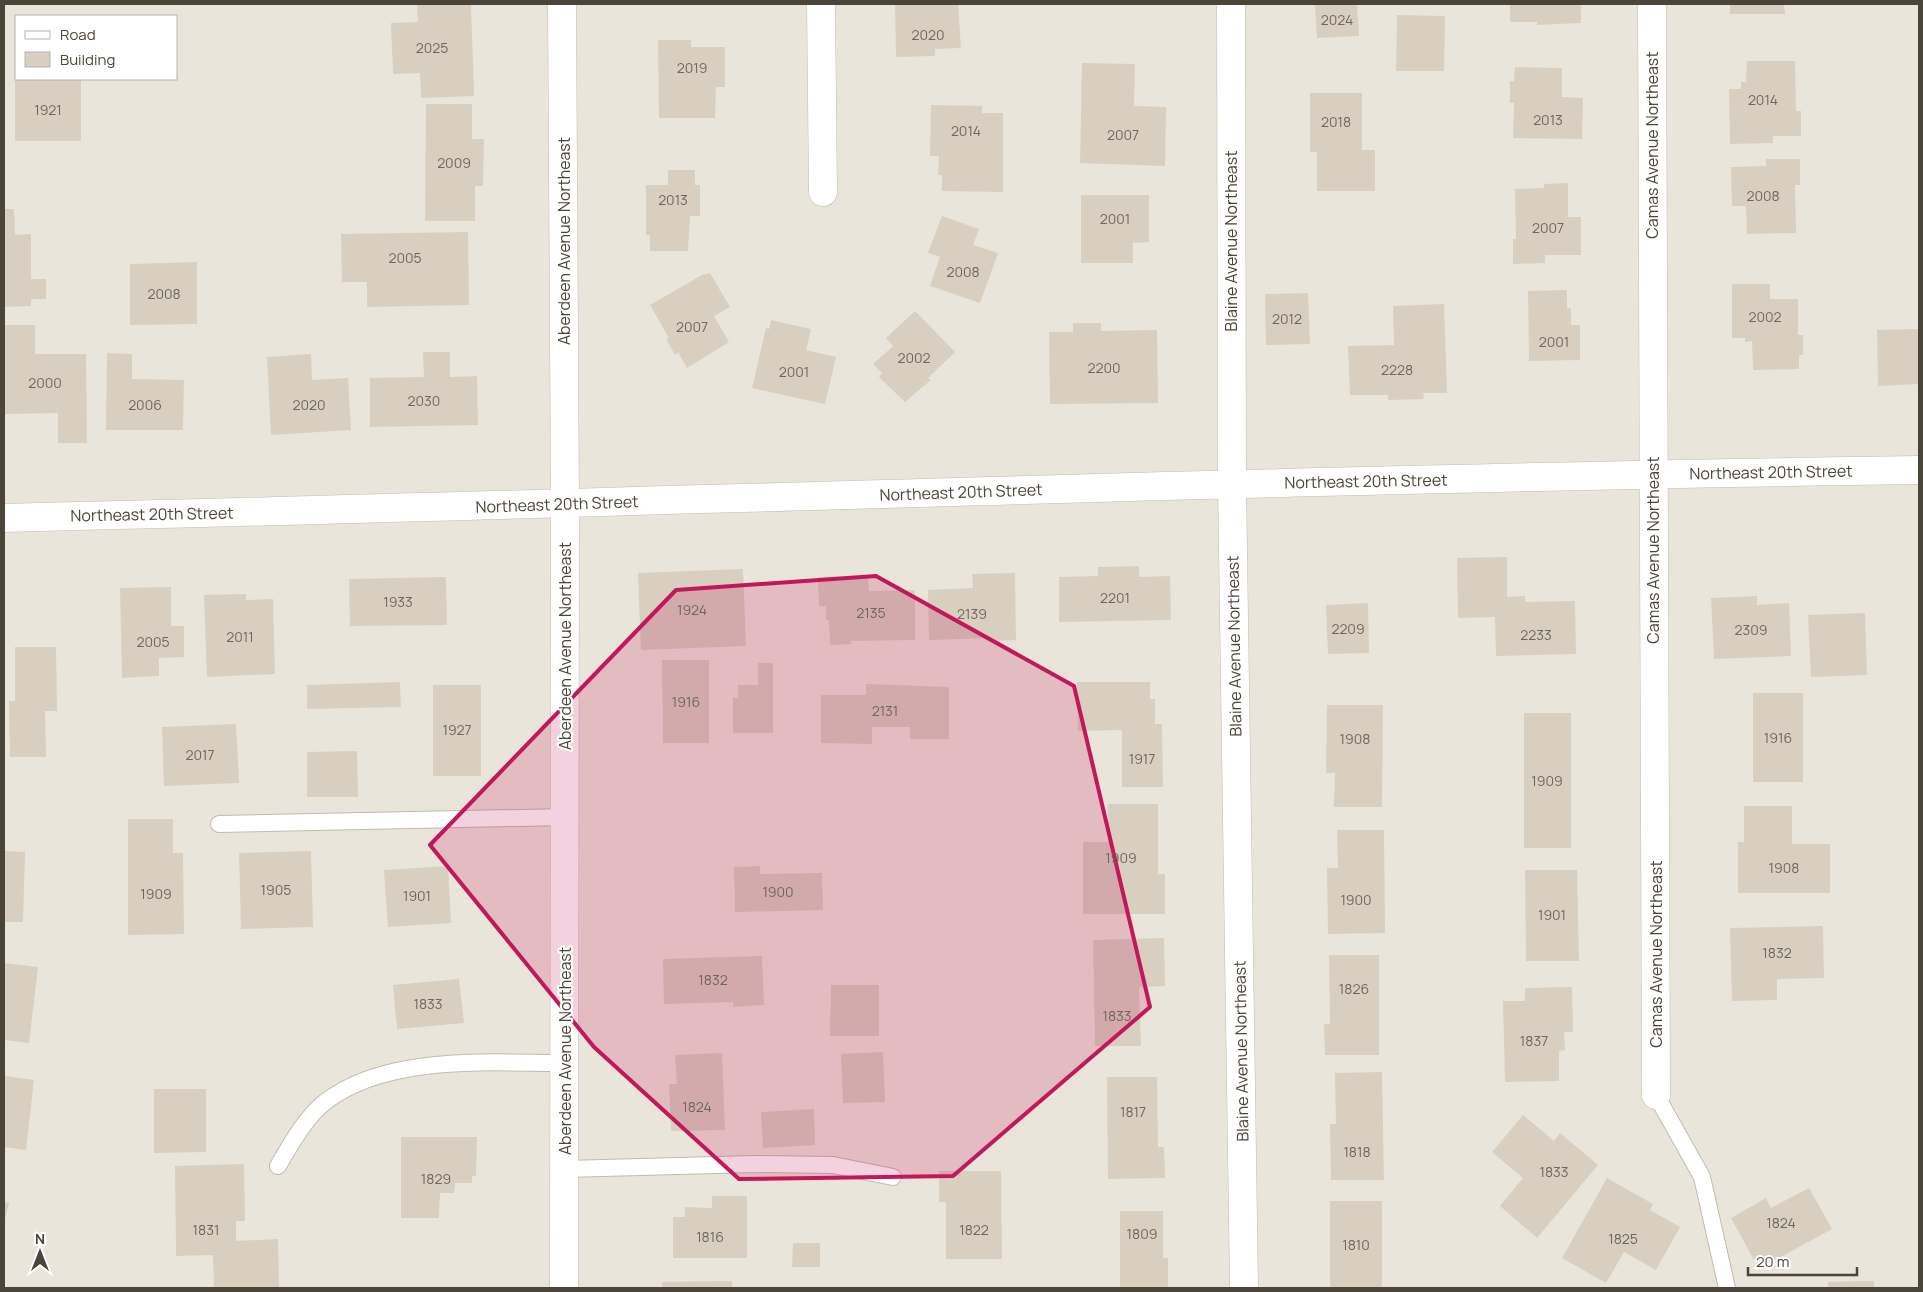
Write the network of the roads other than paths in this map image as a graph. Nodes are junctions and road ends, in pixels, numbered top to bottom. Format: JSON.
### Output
{"nodes":[{"id":1,"x":562,"y":4,"type":"edge"},
{"id":2,"x":821,"y":4,"type":"edge"},
{"id":3,"x":1231,"y":4,"type":"edge"},
{"id":4,"x":1652,"y":4,"type":"edge"},
{"id":5,"x":823,"y":192,"type":"dead end"},
{"id":6,"x":1919,"y":470,"type":"edge"},
{"id":7,"x":1653,"y":474,"type":"junction"},
{"id":8,"x":1232,"y":484,"type":"junction"},
{"id":9,"x":565,"y":504,"type":"junction"},
{"id":10,"x":4,"y":518,"type":"edge"},
{"id":11,"x":565,"y":817,"type":"junction"},
{"id":12,"x":219,"y":824,"type":"dead end"},
{"id":13,"x":565,"y":1063,"type":"junction"},
{"id":14,"x":1656,"y":1095,"type":"joint"},
{"id":15,"x":278,"y":1166,"type":"dead end"},
{"id":16,"x":565,"y":1170,"type":"junction"},
{"id":17,"x":892,"y":1177,"type":"dead end"},
{"id":18,"x":564,"y":1288,"type":"edge"},
{"id":19,"x":1244,"y":1288,"type":"edge"},
{"id":20,"x":1727,"y":1288,"type":"edge"}],
"edges":[{"from":1,"to":9,"type":"street","name":"Aberdeen Avenue Northeast"},
{"from":2,"to":5,"type":"street"},
{"from":3,"to":8,"type":"street","name":"Blaine Avenue Northeast"},
{"from":4,"to":7,"type":"street","name":"Camas Avenue Northeast"},
{"from":6,"to":7,"type":"street","name":"Northeast 20th Street"},
{"from":7,"to":8,"type":"street","name":"Northeast 20th Street"},
{"from":7,"to":14,"type":"street","name":"Camas Avenue Northeast"},
{"from":8,"to":9,"type":"street","name":"Northeast 20th Street"},
{"from":8,"to":19,"type":"street","name":"Blaine Avenue Northeast"},
{"from":9,"to":10,"type":"street","name":"Northeast 20th Street"},
{"from":9,"to":11,"type":"street","name":"Aberdeen Avenue Northeast"},
{"from":11,"to":12,"type":"lane"},
{"from":11,"to":13,"type":"street","name":"Aberdeen Avenue Northeast"},
{"from":13,"to":15,"type":"lane"},
{"from":13,"to":16,"type":"street","name":"Aberdeen Avenue Northeast"},
{"from":14,"to":20,"type":"lane"},
{"from":16,"to":17,"type":"lane"},
{"from":16,"to":18,"type":"street","name":"Aberdeen Avenue Northeast"}]}
